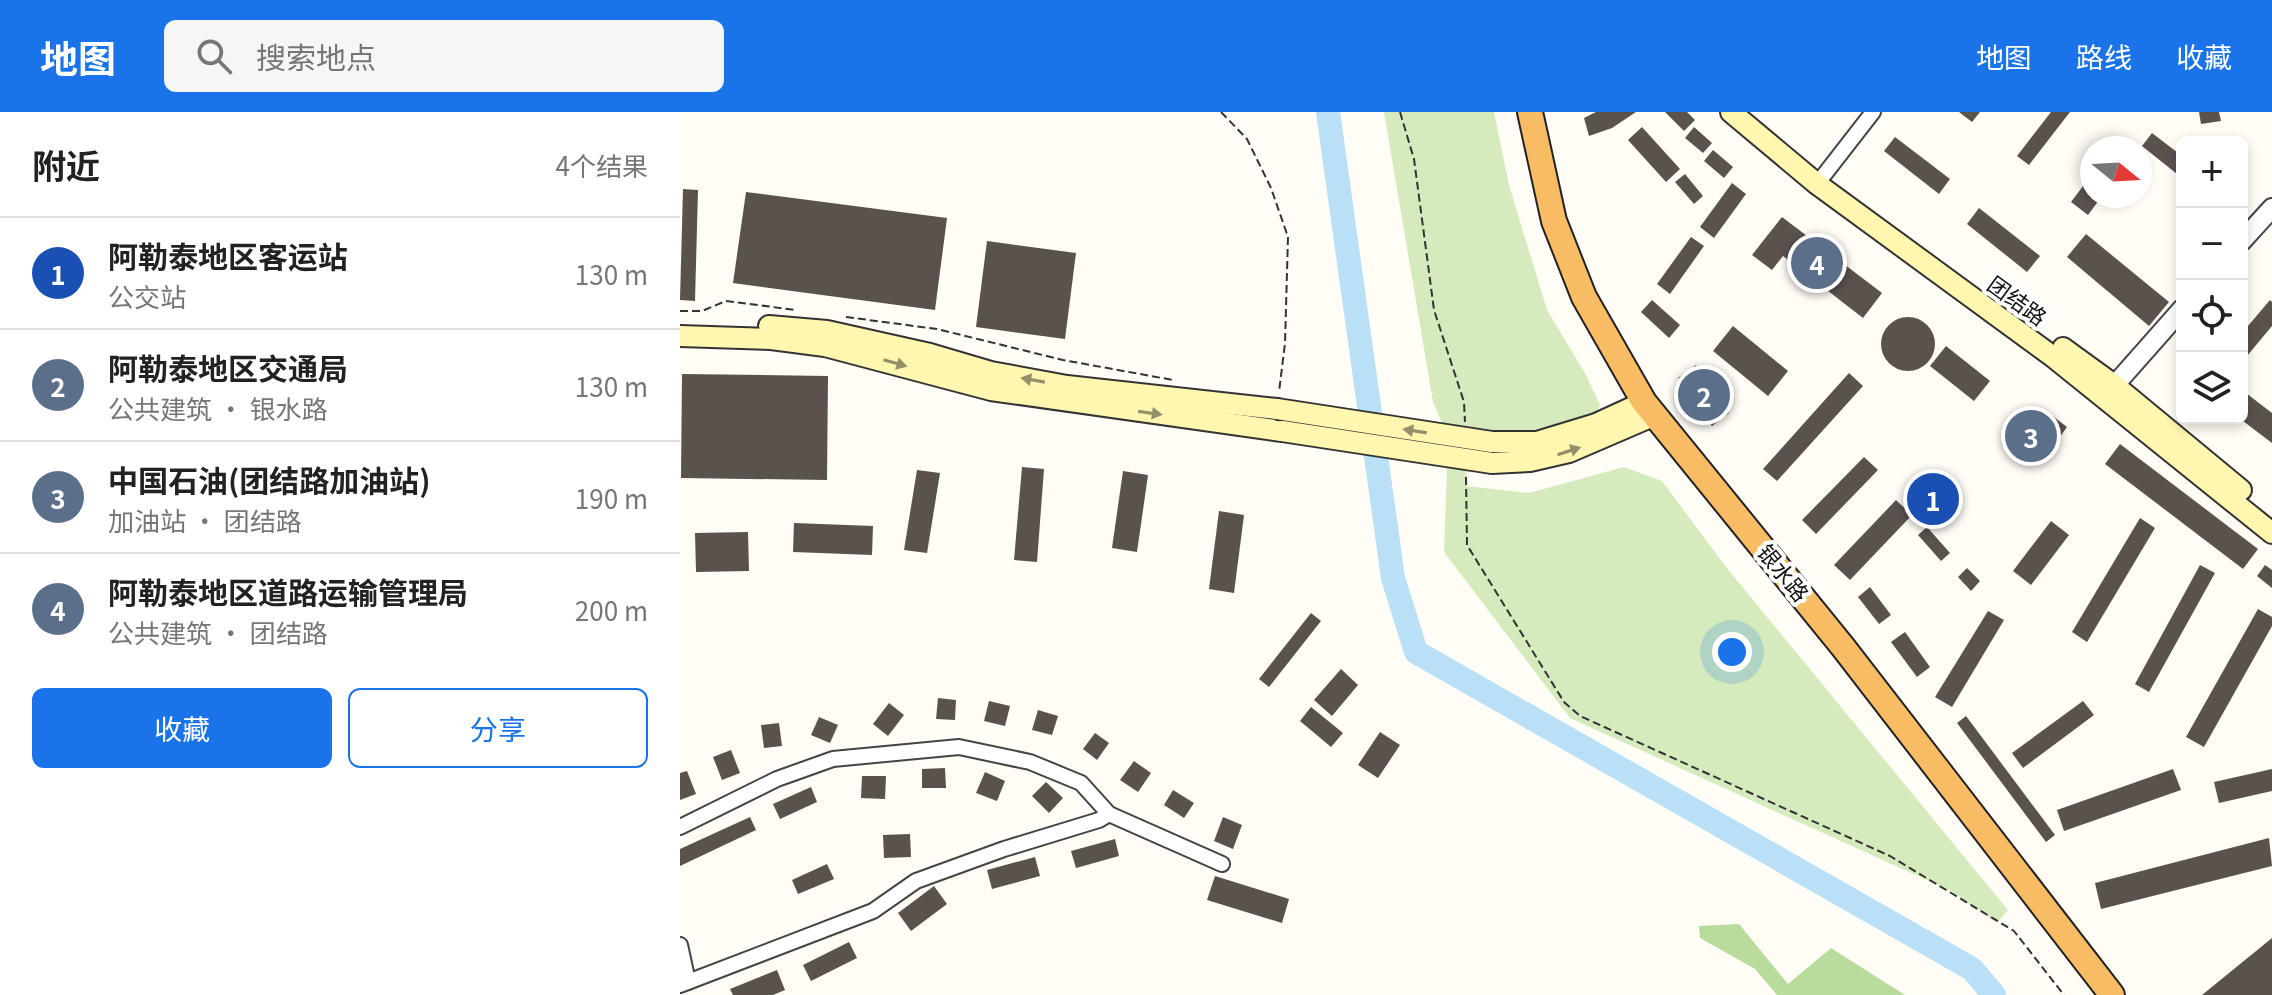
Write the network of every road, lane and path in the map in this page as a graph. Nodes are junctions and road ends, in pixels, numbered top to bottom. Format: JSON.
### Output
{"nodes":[{"id":1,"x":1221,"y":112,"type":"edge"},
{"id":2,"x":1400,"y":112,"type":"edge"},
{"id":3,"x":1516,"y":112,"type":"edge"},
{"id":4,"x":1530,"y":112,"type":"edge"},
{"id":5,"x":1731,"y":112,"type":"edge"},
{"id":6,"x":1753,"y":112,"type":"edge"},
{"id":7,"x":1873,"y":112,"type":"edge"},
{"id":8,"x":1821,"y":179,"type":"junction"},
{"id":9,"x":2272,"y":208,"type":"edge"},
{"id":10,"x":2248,"y":234,"type":"edge"},
{"id":11,"x":680,"y":311,"type":"edge"},
{"id":12,"x":801,"y":311,"type":"dead end"},
{"id":13,"x":2176,"y":316,"type":"edge"},
{"id":14,"x":847,"y":317,"type":"dead end"},
{"id":15,"x":680,"y":323,"type":"edge"},
{"id":16,"x":680,"y":336,"type":"edge"},
{"id":17,"x":1179,"y":381,"type":"dead end"},
{"id":18,"x":2109,"y":392,"type":"junction"},
{"id":19,"x":1277,"y":409,"type":"junction"},
{"id":20,"x":1642,"y":412,"type":"junction"},
{"id":21,"x":1465,"y":434,"type":"dead end"},
{"id":22,"x":1492,"y":452,"type":"junction"},
{"id":23,"x":1466,"y":466,"type":"dead end"},
{"id":24,"x":2272,"y":515,"type":"edge"},
{"id":25,"x":2272,"y":533,"type":"edge"},
{"id":26,"x":1109,"y":814,"type":"junction"},
{"id":27,"x":680,"y":827,"type":"edge"},
{"id":28,"x":1222,"y":864,"type":"dead end"},
{"id":29,"x":680,"y":945,"type":"edge"},
{"id":30,"x":682,"y":962,"type":"edge"},
{"id":31,"x":684,"y":984,"type":"edge"},
{"id":32,"x":2064,"y":995,"type":"edge"},
{"id":33,"x":2096,"y":995,"type":"edge"},
{"id":34,"x":2112,"y":995,"type":"edge"}],
"edges":[{"from":1,"to":19,"type":"path"},
{"from":2,"to":21,"type":"path"},
{"from":3,"to":20,"type":"highway","name":"银水路"},
{"from":4,"to":20,"type":"highway","name":"银水路"},
{"from":5,"to":8,"type":"main road","name":"团结路"},
{"from":6,"to":8,"type":"main road","name":"团结路"},
{"from":7,"to":8,"type":"street"},
{"from":8,"to":18,"type":"main road","name":"团结路"},
{"from":9,"to":10,"type":"street"},
{"from":11,"to":12,"type":"path"},
{"from":13,"to":18,"type":"street"},
{"from":14,"to":17,"type":"path"},
{"from":19,"to":15,"type":"main road","one_way":true},
{"from":16,"to":22,"type":"main road","one_way":true,"bridge":true},
{"from":18,"to":24,"type":"main road","name":"团结路"},
{"from":18,"to":25,"type":"main road","name":"团结路"},
{"from":22,"to":19,"type":"main road","one_way":true,"bridge":true},
{"from":20,"to":22,"type":"main road"},
{"from":20,"to":33,"type":"highway","name":"银水路"},
{"from":20,"to":34,"type":"highway","name":"银水路"},
{"from":23,"to":32,"type":"path"},
{"from":26,"to":27,"type":"street"},
{"from":26,"to":28,"type":"street"},
{"from":26,"to":31,"type":"street"},
{"from":29,"to":30,"type":"street"},
{"from":30,"to":31,"type":"street"}]}
